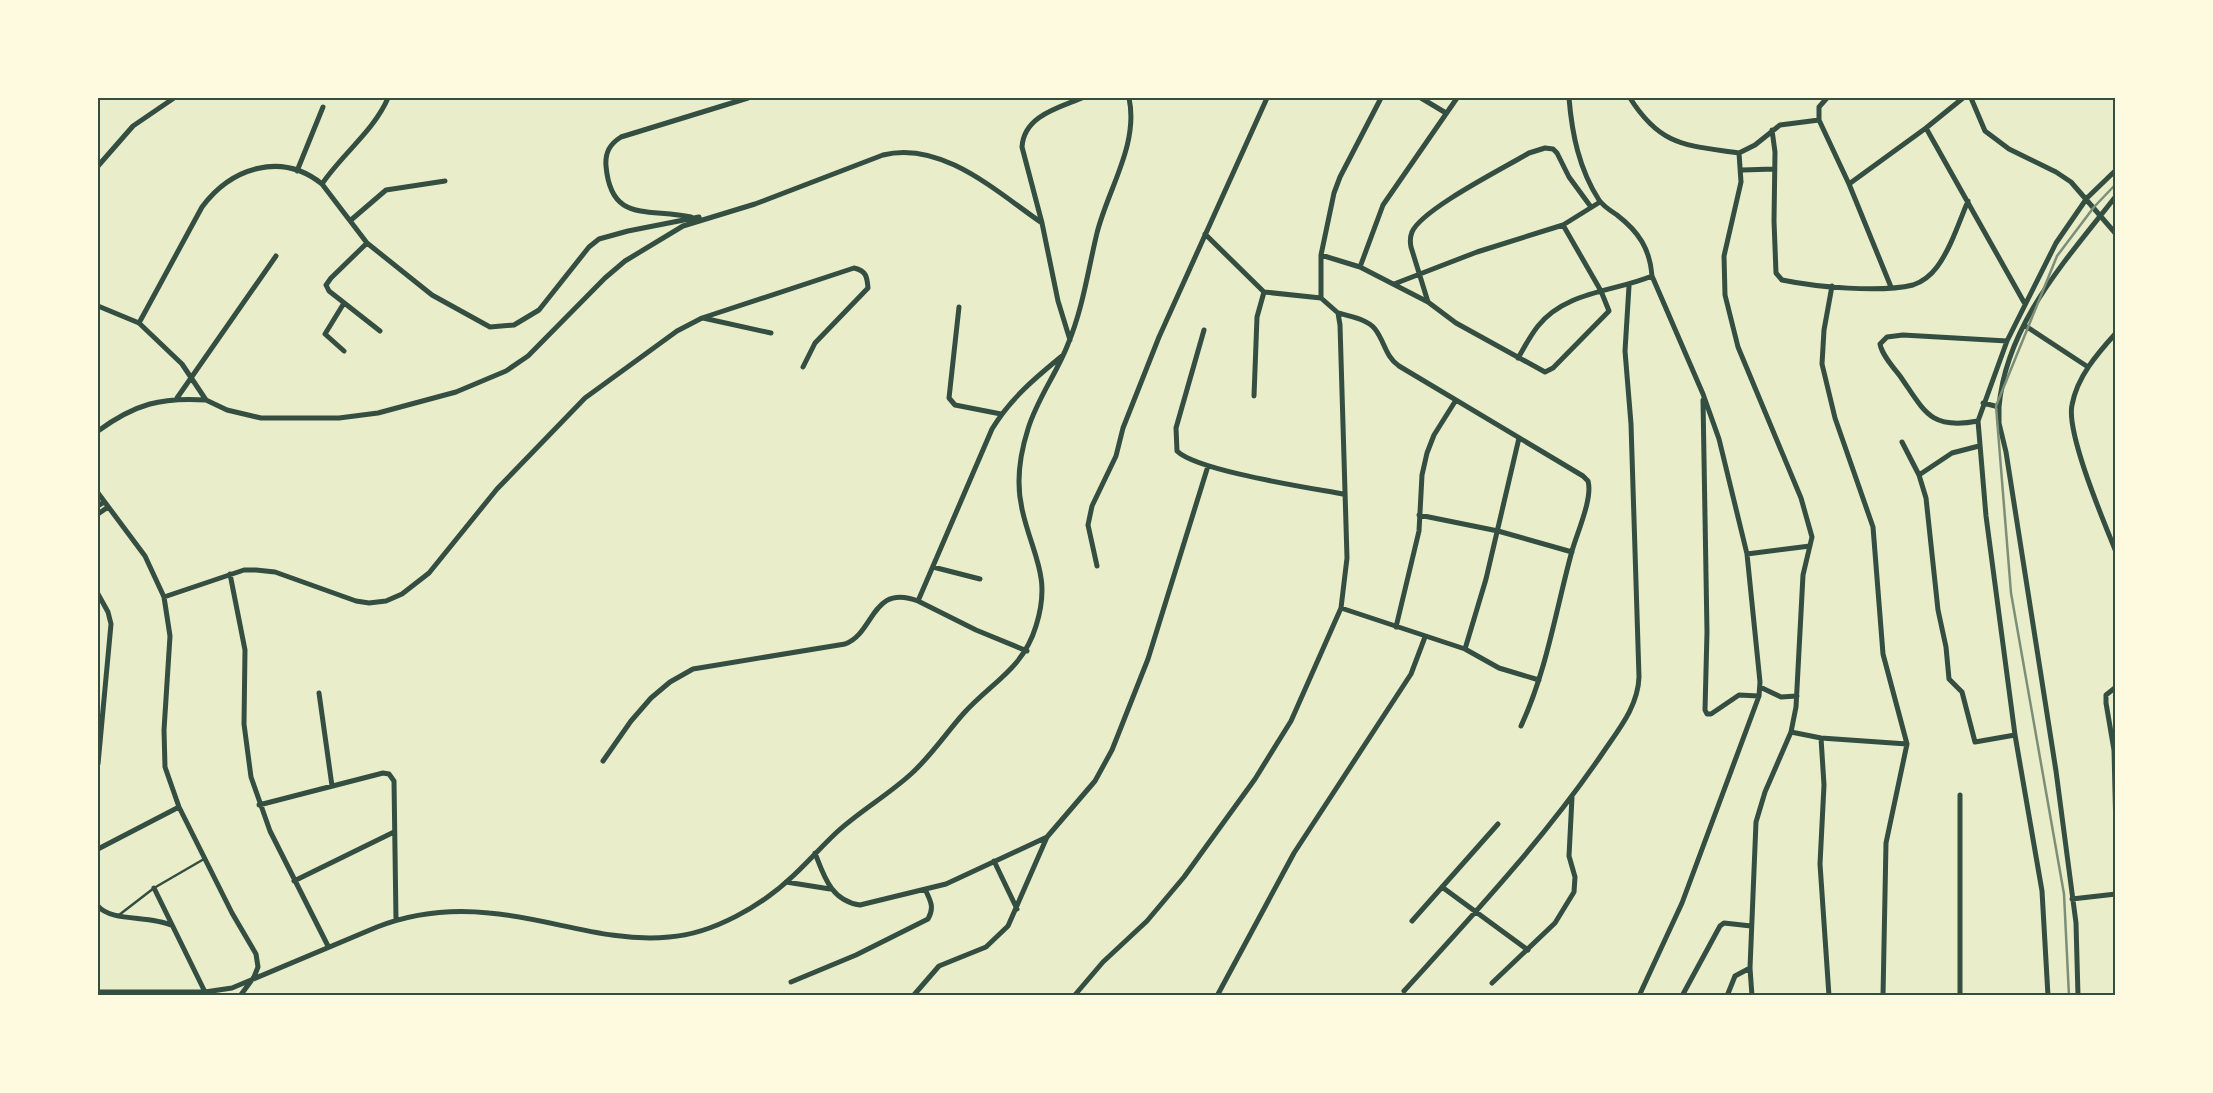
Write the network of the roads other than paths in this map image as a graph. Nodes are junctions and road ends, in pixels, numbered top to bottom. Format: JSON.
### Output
{"nodes":[{"id":1,"x":174,"y":98,"type":"edge"},
{"id":2,"x":388,"y":98,"type":"edge"},
{"id":3,"x":748,"y":98,"type":"edge"},
{"id":4,"x":1082,"y":98,"type":"edge"},
{"id":5,"x":1129,"y":98,"type":"edge"},
{"id":6,"x":1266,"y":98,"type":"edge"},
{"id":7,"x":1381,"y":98,"type":"edge"},
{"id":8,"x":1420,"y":98,"type":"edge"},
{"id":9,"x":1457,"y":98,"type":"edge"},
{"id":10,"x":1569,"y":98,"type":"edge"},
{"id":11,"x":1630,"y":98,"type":"edge"},
{"id":12,"x":1827,"y":98,"type":"edge"},
{"id":13,"x":1963,"y":98,"type":"edge"},
{"id":14,"x":1971,"y":98,"type":"edge"},
{"id":15,"x":323,"y":107,"type":"dead end"},
{"id":16,"x":1446,"y":113,"type":"junction"},
{"id":17,"x":1819,"y":120,"type":"junction"},
{"id":18,"x":1926,"y":128,"type":"junction"},
{"id":19,"x":1772,"y":130,"type":"junction"},
{"id":20,"x":1739,"y":153,"type":"junction"},
{"id":21,"x":98,"y":166,"type":"edge"},
{"id":22,"x":1774,"y":168,"type":"junction"},
{"id":23,"x":1742,"y":170,"type":"junction"},
{"id":24,"x":2116,"y":170,"type":"edge"},
{"id":25,"x":297,"y":171,"type":"junction"},
{"id":26,"x":445,"y":181,"type":"dead end"},
{"id":27,"x":322,"y":184,"type":"junction"},
{"id":28,"x":1849,"y":184,"type":"junction"},
{"id":29,"x":2116,"y":196,"type":"edge"},
{"id":30,"x":2087,"y":198,"type":"junction"},
{"id":31,"x":1968,"y":201,"type":"junction"},
{"id":32,"x":1600,"y":202,"type":"junction"},
{"id":33,"x":1592,"y":207,"type":"junction"},
{"id":34,"x":2101,"y":215,"type":"junction"},
{"id":35,"x":694,"y":218,"type":"junction"},
{"id":36,"x":705,"y":218,"type":"junction"},
{"id":37,"x":351,"y":220,"type":"junction"},
{"id":38,"x":1042,"y":223,"type":"junction"},
{"id":39,"x":1563,"y":225,"type":"junction"},
{"id":40,"x":1205,"y":234,"type":"junction"},
{"id":41,"x":2116,"y":234,"type":"edge"},
{"id":42,"x":367,"y":244,"type":"junction"},
{"id":43,"x":1321,"y":255,"type":"junction"},
{"id":44,"x":276,"y":256,"type":"dead end"},
{"id":45,"x":1360,"y":267,"type":"junction"},
{"id":46,"x":1419,"y":273,"type":"junction"},
{"id":47,"x":1652,"y":276,"type":"junction"},
{"id":48,"x":1394,"y":284,"type":"junction"},
{"id":49,"x":1629,"y":286,"type":"junction"},
{"id":50,"x":1832,"y":286,"type":"junction"},
{"id":51,"x":1891,"y":288,"type":"junction"},
{"id":52,"x":1601,"y":291,"type":"junction"},
{"id":53,"x":1264,"y":292,"type":"junction"},
{"id":54,"x":1321,"y":298,"type":"junction"},
{"id":55,"x":1428,"y":302,"type":"junction"},
{"id":56,"x":344,"y":303,"type":"junction"},
{"id":57,"x":2025,"y":304,"type":"junction"},
{"id":58,"x":98,"y":306,"type":"edge"},
{"id":59,"x":959,"y":307,"type":"dead end"},
{"id":60,"x":1338,"y":312,"type":"junction"},
{"id":61,"x":702,"y":318,"type":"junction"},
{"id":62,"x":139,"y":323,"type":"junction"},
{"id":63,"x":2024,"y":325,"type":"junction"},
{"id":64,"x":1204,"y":330,"type":"dead end"},
{"id":65,"x":380,"y":331,"type":"dead end"},
{"id":66,"x":772,"y":333,"type":"dead end"},
{"id":67,"x":2116,"y":333,"type":"edge"},
{"id":68,"x":1070,"y":340,"type":"junction"},
{"id":69,"x":2007,"y":341,"type":"junction"},
{"id":70,"x":344,"y":351,"type":"dead end"},
{"id":71,"x":1064,"y":354,"type":"junction"},
{"id":72,"x":1518,"y":358,"type":"junction"},
{"id":73,"x":803,"y":367,"type":"dead end"},
{"id":74,"x":2088,"y":367,"type":"junction"},
{"id":75,"x":192,"y":377,"type":"junction"},
{"id":76,"x":1703,"y":394,"type":"junction"},
{"id":77,"x":1254,"y":396,"type":"dead end"},
{"id":78,"x":177,"y":398,"type":"junction"},
{"id":79,"x":206,"y":400,"type":"junction"},
{"id":80,"x":1456,"y":400,"type":"junction"},
{"id":81,"x":1984,"y":403,"type":"junction"},
{"id":82,"x":1999,"y":407,"type":"junction"},
{"id":83,"x":1001,"y":414,"type":"junction"},
{"id":84,"x":1978,"y":421,"type":"junction"},
{"id":85,"x":98,"y":431,"type":"edge"},
{"id":86,"x":1519,"y":438,"type":"junction"},
{"id":87,"x":1902,"y":442,"type":"dead end"},
{"id":88,"x":1979,"y":446,"type":"junction"},
{"id":89,"x":1208,"y":466,"type":"junction"},
{"id":90,"x":1919,"y":475,"type":"junction"},
{"id":91,"x":98,"y":493,"type":"edge"},
{"id":92,"x":1343,"y":494,"type":"junction"},
{"id":93,"x":106,"y":504,"type":"junction"},
{"id":94,"x":98,"y":506,"type":"edge"},
{"id":95,"x":98,"y":514,"type":"edge"},
{"id":96,"x":1419,"y":515,"type":"junction"},
{"id":97,"x":1498,"y":530,"type":"junction"},
{"id":98,"x":1810,"y":546,"type":"junction"},
{"id":99,"x":1572,"y":552,"type":"junction"},
{"id":100,"x":2116,"y":552,"type":"edge"},
{"id":101,"x":1747,"y":554,"type":"junction"},
{"id":102,"x":1097,"y":566,"type":"dead end"},
{"id":103,"x":933,"y":567,"type":"junction"},
{"id":104,"x":230,"y":574,"type":"junction"},
{"id":105,"x":980,"y":579,"type":"dead end"},
{"id":106,"x":98,"y":594,"type":"edge"},
{"id":107,"x":164,"y":597,"type":"junction"},
{"id":108,"x":918,"y":601,"type":"junction"},
{"id":109,"x":1341,"y":608,"type":"junction"},
{"id":110,"x":1396,"y":627,"type":"junction"},
{"id":111,"x":1425,"y":637,"type":"junction"},
{"id":112,"x":1465,"y":649,"type":"junction"},
{"id":113,"x":1027,"y":651,"type":"junction"},
{"id":114,"x":1539,"y":680,"type":"junction"},
{"id":115,"x":1760,"y":687,"type":"junction"},
{"id":116,"x":2114,"y":688,"type":"edge"},
{"id":117,"x":319,"y":693,"type":"dead end"},
{"id":118,"x":1759,"y":696,"type":"junction"},
{"id":119,"x":1797,"y":696,"type":"junction"},
{"id":120,"x":1522,"y":726,"type":"dead end"},
{"id":121,"x":1791,"y":732,"type":"junction"},
{"id":122,"x":2015,"y":735,"type":"junction"},
{"id":123,"x":1821,"y":738,"type":"junction"},
{"id":124,"x":1907,"y":744,"type":"junction"},
{"id":125,"x":603,"y":761,"type":"dead end"},
{"id":126,"x":98,"y":764,"type":"edge"},
{"id":127,"x":332,"y":786,"type":"junction"},
{"id":128,"x":1960,"y":795,"type":"dead end"},
{"id":129,"x":1572,"y":798,"type":"junction"},
{"id":130,"x":259,"y":805,"type":"junction"},
{"id":131,"x":179,"y":807,"type":"junction"},
{"id":132,"x":1498,"y":824,"type":"dead end"},
{"id":133,"x":2116,"y":831,"type":"edge"},
{"id":134,"x":394,"y":832,"type":"junction"},
{"id":135,"x":1047,"y":836,"type":"junction"},
{"id":136,"x":98,"y":850,"type":"edge"},
{"id":137,"x":815,"y":854,"type":"junction"},
{"id":138,"x":205,"y":859,"type":"junction"},
{"id":139,"x":994,"y":861,"type":"junction"},
{"id":140,"x":294,"y":881,"type":"junction"},
{"id":141,"x":786,"y":882,"type":"junction"},
{"id":142,"x":154,"y":888,"type":"junction"},
{"id":143,"x":1442,"y":888,"type":"junction"},
{"id":144,"x":830,"y":889,"type":"junction"},
{"id":145,"x":925,"y":889,"type":"junction"},
{"id":146,"x":2116,"y":894,"type":"edge"},
{"id":147,"x":2072,"y":898,"type":"junction"},
{"id":148,"x":98,"y":906,"type":"edge"},
{"id":149,"x":1017,"y":908,"type":"junction"},
{"id":150,"x":1476,"y":911,"type":"junction"},
{"id":151,"x":118,"y":916,"type":"junction"},
{"id":152,"x":396,"y":920,"type":"junction"},
{"id":153,"x":1412,"y":921,"type":"dead end"},
{"id":154,"x":171,"y":925,"type":"junction"},
{"id":155,"x":1751,"y":926,"type":"junction"},
{"id":156,"x":328,"y":946,"type":"junction"},
{"id":157,"x":1528,"y":950,"type":"junction"},
{"id":158,"x":1750,"y":968,"type":"junction"},
{"id":159,"x":254,"y":977,"type":"junction"},
{"id":160,"x":791,"y":982,"type":"dead end"},
{"id":161,"x":1492,"y":983,"type":"dead end"},
{"id":162,"x":1404,"y":991,"type":"dead end"},
{"id":163,"x":98,"y":992,"type":"edge"},
{"id":164,"x":205,"y":992,"type":"junction"},
{"id":165,"x":121,"y":994,"type":"edge"},
{"id":166,"x":240,"y":996,"type":"edge"},
{"id":167,"x":913,"y":996,"type":"edge"},
{"id":168,"x":1074,"y":996,"type":"edge"},
{"id":169,"x":1217,"y":996,"type":"edge"},
{"id":170,"x":1639,"y":996,"type":"edge"},
{"id":171,"x":1682,"y":996,"type":"edge"},
{"id":172,"x":1726,"y":996,"type":"edge"},
{"id":173,"x":1752,"y":996,"type":"edge"},
{"id":174,"x":1829,"y":996,"type":"edge"},
{"id":175,"x":1883,"y":996,"type":"edge"},
{"id":176,"x":1960,"y":996,"type":"edge"},
{"id":177,"x":2048,"y":996,"type":"edge"},
{"id":178,"x":2078,"y":996,"type":"edge"}],
"edges":[{"from":1,"to":21,"type":"street"},
{"from":2,"to":27,"type":"street"},
{"from":3,"to":35,"type":"street"},
{"from":4,"to":38,"type":"street"},
{"from":5,"to":68,"type":"street"},
{"from":6,"to":40,"type":"street"},
{"from":7,"to":43,"type":"street"},
{"from":8,"to":16,"type":"street"},
{"from":9,"to":16,"type":"street"},
{"from":10,"to":32,"type":"street"},
{"from":11,"to":20,"type":"street"},
{"from":12,"to":17,"type":"street"},
{"from":13,"to":18,"type":"street"},
{"from":14,"to":30,"type":"street"},
{"from":15,"to":25,"type":"street"},
{"from":16,"to":45,"type":"street"},
{"from":17,"to":19,"type":"street"},
{"from":17,"to":28,"type":"street"},
{"from":18,"to":28,"type":"street"},
{"from":18,"to":31,"type":"street"},
{"from":19,"to":20,"type":"street"},
{"from":19,"to":22,"type":"street"},
{"from":20,"to":23,"type":"street"},
{"from":22,"to":23,"type":"street"},
{"from":22,"to":50,"type":"street"},
{"from":23,"to":98,"type":"street"},
{"from":24,"to":30,"type":"street"},
{"from":25,"to":27,"type":"street"},
{"from":25,"to":62,"type":"street"},
{"from":26,"to":37,"type":"street"},
{"from":27,"to":37,"type":"street"},
{"from":28,"to":51,"type":"street"},
{"from":29,"to":34,"type":"street"},
{"from":30,"to":34,"type":"street"},
{"from":30,"to":57,"type":"street"},
{"from":31,"to":51,"type":"street"},
{"from":31,"to":57,"type":"street"},
{"from":32,"to":33,"type":"street"},
{"from":32,"to":47,"type":"street"},
{"from":33,"to":39,"type":"street"},
{"from":33,"to":46,"type":"street"},
{"from":34,"to":41,"type":"street"},
{"from":34,"to":63,"type":"street"},
{"from":35,"to":36,"type":"street"},
{"from":35,"to":42,"type":"street"},
{"from":36,"to":38,"type":"street"},
{"from":36,"to":79,"type":"street"},
{"from":37,"to":42,"type":"street"},
{"from":38,"to":68,"type":"street"},
{"from":39,"to":46,"type":"street"},
{"from":39,"to":52,"type":"street"},
{"from":40,"to":53,"type":"street"},
{"from":40,"to":102,"type":"street"},
{"from":42,"to":56,"type":"street"},
{"from":43,"to":45,"type":"street"},
{"from":43,"to":54,"type":"street"},
{"from":44,"to":75,"type":"street"},
{"from":45,"to":48,"type":"street"},
{"from":46,"to":48,"type":"street"},
{"from":46,"to":55,"type":"street"},
{"from":47,"to":49,"type":"street"},
{"from":47,"to":76,"type":"street"},
{"from":48,"to":55,"type":"street"},
{"from":49,"to":52,"type":"street"},
{"from":49,"to":129,"type":"street"},
{"from":50,"to":51,"type":"street"},
{"from":50,"to":124,"type":"street"},
{"from":52,"to":72,"type":"street"},
{"from":52,"to":72,"type":"street"},
{"from":53,"to":54,"type":"street"},
{"from":53,"to":77,"type":"street"},
{"from":54,"to":60,"type":"street"},
{"from":55,"to":72,"type":"street"},
{"from":56,"to":65,"type":"street"},
{"from":56,"to":70,"type":"street"},
{"from":57,"to":69,"type":"street"},
{"from":58,"to":62,"type":"street"},
{"from":59,"to":83,"type":"street"},
{"from":60,"to":80,"type":"street"},
{"from":60,"to":92,"type":"street"},
{"from":61,"to":66,"type":"street"},
{"from":61,"to":73,"type":"street"},
{"from":61,"to":104,"type":"street"},
{"from":62,"to":75,"type":"street"},
{"from":63,"to":74,"type":"street"},
{"from":63,"to":82,"type":"street"},
{"from":64,"to":89,"type":"street"},
{"from":67,"to":74,"type":"street"},
{"from":68,"to":71,"type":"street"},
{"from":69,"to":81,"type":"street"},
{"from":69,"to":84,"type":"street"},
{"from":71,"to":83,"type":"street"},
{"from":71,"to":113,"type":"street"},
{"from":74,"to":100,"type":"street"},
{"from":75,"to":78,"type":"street"},
{"from":75,"to":79,"type":"street"},
{"from":76,"to":101,"type":"street"},
{"from":76,"to":118,"type":"street"},
{"from":78,"to":79,"type":"street"},
{"from":78,"to":85,"type":"street"},
{"from":80,"to":86,"type":"street"},
{"from":80,"to":96,"type":"street"},
{"from":81,"to":82,"type":"street"},
{"from":81,"to":84,"type":"street"},
{"from":82,"to":147,"type":"street"},
{"from":83,"to":103,"type":"street"},
{"from":84,"to":88,"type":"street"},
{"from":86,"to":97,"type":"street"},
{"from":86,"to":99,"type":"street"},
{"from":87,"to":90,"type":"street"},
{"from":88,"to":90,"type":"street"},
{"from":88,"to":122,"type":"street"},
{"from":89,"to":92,"type":"street"},
{"from":89,"to":135,"type":"street"},
{"from":90,"to":122,"type":"street"},
{"from":91,"to":93,"type":"street"},
{"from":92,"to":109,"type":"street"},
{"from":93,"to":94,"type":"street"},
{"from":93,"to":95,"type":"street"},
{"from":93,"to":107,"type":"street"},
{"from":96,"to":97,"type":"street"},
{"from":96,"to":110,"type":"street"},
{"from":97,"to":99,"type":"street"},
{"from":97,"to":112,"type":"street"},
{"from":98,"to":101,"type":"street"},
{"from":98,"to":119,"type":"street"},
{"from":99,"to":114,"type":"street"},
{"from":101,"to":115,"type":"street"},
{"from":103,"to":105,"type":"street"},
{"from":103,"to":108,"type":"street"},
{"from":104,"to":107,"type":"street"},
{"from":104,"to":130,"type":"street"},
{"from":106,"to":126,"type":"street"},
{"from":107,"to":131,"type":"street"},
{"from":108,"to":113,"type":"street"},
{"from":108,"to":125,"type":"street"},
{"from":109,"to":110,"type":"street"},
{"from":109,"to":168,"type":"street"},
{"from":110,"to":111,"type":"street"},
{"from":111,"to":112,"type":"street"},
{"from":111,"to":169,"type":"street"},
{"from":112,"to":114,"type":"street"},
{"from":113,"to":137,"type":"street"},
{"from":114,"to":120,"type":"street"},
{"from":115,"to":118,"type":"street"},
{"from":115,"to":119,"type":"street"},
{"from":116,"to":133,"type":"street"},
{"from":117,"to":127,"type":"street"},
{"from":118,"to":170,"type":"street"},
{"from":119,"to":121,"type":"street"},
{"from":121,"to":123,"type":"street"},
{"from":121,"to":155,"type":"street"},
{"from":122,"to":177,"type":"street"},
{"from":123,"to":124,"type":"street"},
{"from":123,"to":174,"type":"street"},
{"from":124,"to":175,"type":"street"},
{"from":127,"to":130,"type":"street"},
{"from":127,"to":134,"type":"street"},
{"from":128,"to":176,"type":"street"},
{"from":129,"to":150,"type":"street"},
{"from":129,"to":157,"type":"street"},
{"from":130,"to":140,"type":"street"},
{"from":131,"to":136,"type":"street"},
{"from":131,"to":138,"type":"street"},
{"from":132,"to":143,"type":"street"},
{"from":134,"to":140,"type":"street"},
{"from":134,"to":152,"type":"street"},
{"from":135,"to":139,"type":"street"},
{"from":135,"to":149,"type":"street"},
{"from":137,"to":141,"type":"street"},
{"from":137,"to":144,"type":"street"},
{"from":138,"to":142,"type":"lane"},
{"from":138,"to":159,"type":"street"},
{"from":139,"to":145,"type":"street"},
{"from":139,"to":149,"type":"street"},
{"from":140,"to":156,"type":"street"},
{"from":141,"to":144,"type":"street"},
{"from":141,"to":152,"type":"street"},
{"from":142,"to":151,"type":"lane"},
{"from":142,"to":154,"type":"street"},
{"from":143,"to":150,"type":"street"},
{"from":143,"to":153,"type":"street"},
{"from":144,"to":145,"type":"street"},
{"from":145,"to":160,"type":"street"},
{"from":146,"to":147,"type":"street"},
{"from":147,"to":178,"type":"street"},
{"from":148,"to":151,"type":"street"},
{"from":149,"to":167,"type":"street"},
{"from":150,"to":157,"type":"street"},
{"from":150,"to":162,"type":"street"},
{"from":151,"to":154,"type":"street"},
{"from":152,"to":156,"type":"street"},
{"from":154,"to":164,"type":"street"},
{"from":155,"to":158,"type":"street"},
{"from":155,"to":171,"type":"street"},
{"from":156,"to":159,"type":"street"},
{"from":157,"to":161,"type":"street"},
{"from":158,"to":172,"type":"street"},
{"from":158,"to":173,"type":"street"},
{"from":159,"to":164,"type":"street"},
{"from":159,"to":166,"type":"street"},
{"from":163,"to":165,"type":"street"},
{"from":164,"to":165,"type":"street"}]}
